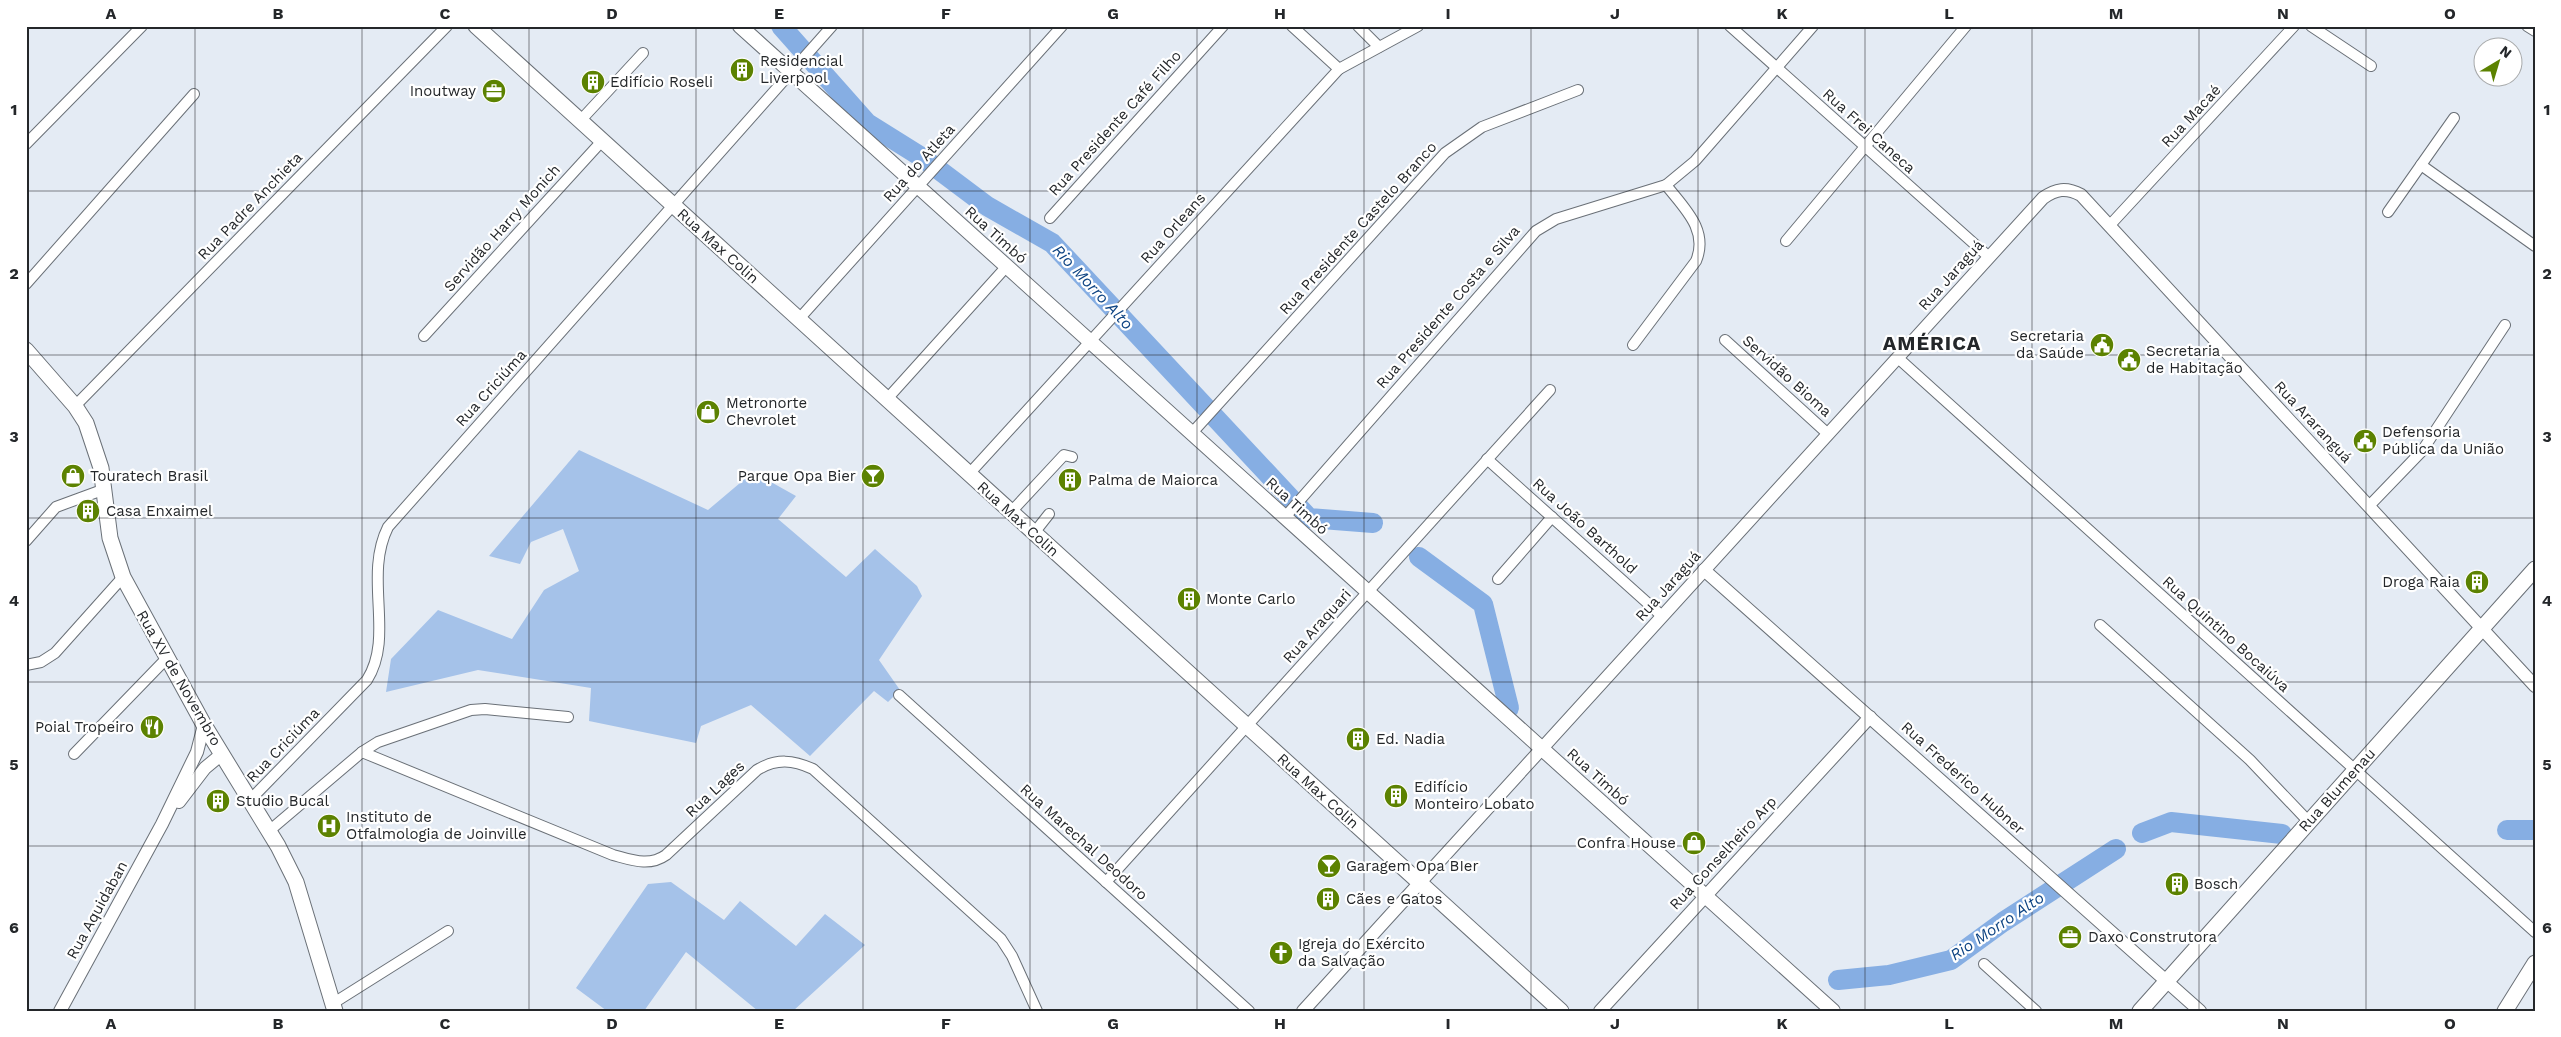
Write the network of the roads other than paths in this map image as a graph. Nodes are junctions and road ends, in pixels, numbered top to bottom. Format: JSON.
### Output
{"nodes":[{"id":1,"x":142,"y":26,"type":"edge"},
{"id":2,"x":447,"y":26,"type":"edge"},
{"id":3,"x":476,"y":26,"type":"edge"},
{"id":4,"x":740,"y":26,"type":"edge"},
{"id":5,"x":832,"y":26,"type":"edge"},
{"id":6,"x":1062,"y":26,"type":"edge"},
{"id":7,"x":1223,"y":26,"type":"edge"},
{"id":8,"x":1292,"y":26,"type":"edge"},
{"id":9,"x":1358,"y":26,"type":"edge"},
{"id":10,"x":1418,"y":26,"type":"edge"},
{"id":11,"x":1730,"y":26,"type":"edge"},
{"id":12,"x":1814,"y":26,"type":"edge"},
{"id":13,"x":1966,"y":26,"type":"edge"},
{"id":14,"x":2294,"y":26,"type":"edge"},
{"id":15,"x":2311,"y":26,"type":"edge"},
{"id":16,"x":2528,"y":26,"type":"edge"},
{"id":17,"x":2535,"y":31,"type":"edge"},
{"id":18,"x":1379,"y":47,"type":"junction"},
{"id":19,"x":643,"y":53,"type":"dead end"},
{"id":20,"x":2371,"y":66,"type":"dead end"},
{"id":21,"x":796,"y":68,"type":"junction"},
{"id":22,"x":1777,"y":68,"type":"junction"},
{"id":23,"x":1339,"y":69,"type":"junction"},
{"id":24,"x":1578,"y":90,"type":"dead end"},
{"id":25,"x":194,"y":94,"type":"dead end"},
{"id":26,"x":2454,"y":118,"type":"dead end"},
{"id":27,"x":580,"y":121,"type":"junction"},
{"id":28,"x":602,"y":141,"type":"junction"},
{"id":29,"x":26,"y":144,"type":"edge"},
{"id":30,"x":1865,"y":147,"type":"junction"},
{"id":31,"x":2421,"y":165,"type":"junction"},
{"id":32,"x":921,"y":183,"type":"junction"},
{"id":33,"x":1666,"y":185,"type":"junction"},
{"id":34,"x":2061,"y":189,"type":"joint"},
{"id":35,"x":673,"y":205,"type":"junction"},
{"id":36,"x":2388,"y":212,"type":"dead end"},
{"id":37,"x":1050,"y":218,"type":"dead end"},
{"id":38,"x":2110,"y":225,"type":"junction"},
{"id":39,"x":1786,"y":240,"type":"dead end"},
{"id":40,"x":2535,"y":246,"type":"edge"},
{"id":41,"x":1989,"y":257,"type":"junction"},
{"id":42,"x":1007,"y":266,"type":"junction"},
{"id":43,"x":26,"y":284,"type":"edge"},
{"id":44,"x":799,"y":319,"type":"junction"},
{"id":45,"x":2505,"y":325,"type":"dead end"},
{"id":46,"x":424,"y":336,"type":"dead end"},
{"id":47,"x":1725,"y":340,"type":"dead end"},
{"id":48,"x":1090,"y":342,"type":"junction"},
{"id":49,"x":1633,"y":345,"type":"dead end"},
{"id":50,"x":26,"y":350,"type":"edge"},
{"id":51,"x":1898,"y":358,"type":"junction"},
{"id":52,"x":1550,"y":390,"type":"dead end"},
{"id":53,"x":887,"y":399,"type":"junction"},
{"id":54,"x":75,"y":406,"type":"junction"},
{"id":55,"x":1192,"y":433,"type":"junction"},
{"id":56,"x":1828,"y":434,"type":"junction"},
{"id":57,"x":1072,"y":457,"type":"dead end"},
{"id":58,"x":1487,"y":459,"type":"junction"},
{"id":59,"x":969,"y":474,"type":"junction"},
{"id":60,"x":105,"y":489,"type":"junction"},
{"id":61,"x":2369,"y":506,"type":"junction"},
{"id":62,"x":1011,"y":512,"type":"junction"},
{"id":63,"x":1288,"y":513,"type":"junction"},
{"id":64,"x":1050,"y":514,"type":"dead end"},
{"id":65,"x":1552,"y":518,"type":"junction"},
{"id":66,"x":1034,"y":533,"type":"junction"},
{"id":67,"x":26,"y":542,"type":"edge"},
{"id":68,"x":2535,"y":569,"type":"edge"},
{"id":69,"x":1704,"y":570,"type":"junction"},
{"id":70,"x":123,"y":577,"type":"junction"},
{"id":71,"x":1498,"y":579,"type":"dead end"},
{"id":72,"x":1368,"y":592,"type":"junction"},
{"id":73,"x":1662,"y":616,"type":"junction"},
{"id":74,"x":2100,"y":625,"type":"dead end"},
{"id":75,"x":2482,"y":629,"type":"junction"},
{"id":76,"x":167,"y":658,"type":"junction"},
{"id":77,"x":26,"y":665,"type":"edge"},
{"id":78,"x":2535,"y":686,"type":"edge"},
{"id":79,"x":899,"y":695,"type":"dead end"},
{"id":80,"x":568,"y":717,"type":"dead end"},
{"id":81,"x":1870,"y":717,"type":"junction"},
{"id":82,"x":204,"y":725,"type":"junction"},
{"id":83,"x":1247,"y":726,"type":"junction"},
{"id":84,"x":1542,"y":748,"type":"junction"},
{"id":85,"x":362,"y":752,"type":"junction"},
{"id":86,"x":74,"y":754,"type":"dead end"},
{"id":87,"x":222,"y":754,"type":"junction"},
{"id":88,"x":2355,"y":770,"type":"junction"},
{"id":89,"x":250,"y":800,"type":"junction"},
{"id":90,"x":2309,"y":822,"type":"junction"},
{"id":91,"x":162,"y":824,"type":"junction"},
{"id":92,"x":269,"y":831,"type":"junction"},
{"id":93,"x":1106,"y":882,"type":"junction"},
{"id":94,"x":1419,"y":882,"type":"junction"},
{"id":95,"x":1706,"y":896,"type":"junction"},
{"id":96,"x":448,"y":931,"type":"dead end"},
{"id":97,"x":2535,"y":932,"type":"edge"},
{"id":98,"x":2535,"y":963,"type":"edge"},
{"id":99,"x":1984,"y":964,"type":"dead end"},
{"id":100,"x":2167,"y":981,"type":"junction"},
{"id":101,"x":333,"y":1007,"type":"edge"},
{"id":102,"x":60,"y":1011,"type":"edge"},
{"id":103,"x":1037,"y":1011,"type":"edge"},
{"id":104,"x":1249,"y":1011,"type":"edge"},
{"id":105,"x":1302,"y":1011,"type":"edge"},
{"id":106,"x":1560,"y":1011,"type":"edge"},
{"id":107,"x":1600,"y":1011,"type":"edge"},
{"id":108,"x":1833,"y":1011,"type":"edge"},
{"id":109,"x":2036,"y":1011,"type":"edge"},
{"id":110,"x":2140,"y":1011,"type":"edge"},
{"id":111,"x":2200,"y":1011,"type":"edge"},
{"id":112,"x":2505,"y":1011,"type":"edge"}],
"edges":[{"from":1,"to":29,"type":"street"},
{"from":2,"to":54,"type":"street","name":"Rua Padre Anchieta"},
{"from":3,"to":27,"type":"main road","name":"Rua Max Colin"},
{"from":4,"to":21,"type":"main road","name":"Rua Timbó"},
{"from":5,"to":21,"type":"street","name":"Rua Criciúma"},
{"from":6,"to":32,"type":"street","name":"Rua do Atleta"},
{"from":7,"to":37,"type":"street","name":"Rua Presidente Café Filho"},
{"from":8,"to":23,"type":"street"},
{"from":9,"to":18,"type":"street"},
{"from":10,"to":18,"type":"street","name":"Rua Orleans"},
{"from":11,"to":22,"type":"street","name":"Rua Frei Caneca"},
{"from":12,"to":22,"type":"street","name":"Rua Presidente Costa e Silva"},
{"from":13,"to":30,"type":"street"},
{"from":14,"to":38,"type":"street","name":"Rua Macaé"},
{"from":15,"to":20,"type":"street"},
{"from":16,"to":17,"type":"street"},
{"from":18,"to":23,"type":"street","name":"Rua Orleans"},
{"from":19,"to":27,"type":"street"},
{"from":21,"to":32,"type":"main road","name":"Rua Timbó"},
{"from":21,"to":35,"type":"street","name":"Rua Criciúma"},
{"from":22,"to":30,"type":"street","name":"Rua Frei Caneca"},
{"from":22,"to":33,"type":"street","name":"Rua Presidente Costa e Silva"},
{"from":23,"to":48,"type":"street","name":"Rua Orleans"},
{"from":24,"to":55,"type":"street","name":"Rua Presidente Castelo Branco"},
{"from":25,"to":43,"type":"street"},
{"from":26,"to":31,"type":"street"},
{"from":27,"to":28,"type":"main road","name":"Rua Max Colin"},
{"from":28,"to":35,"type":"main road","name":"Rua Max Colin"},
{"from":28,"to":46,"type":"street","name":"Servidão Harry Monich"},
{"from":30,"to":39,"type":"street"},
{"from":30,"to":41,"type":"street","name":"Rua Frei Caneca"},
{"from":31,"to":36,"type":"street"},
{"from":31,"to":40,"type":"street"},
{"from":32,"to":42,"type":"main road","name":"Rua Timbó"},
{"from":32,"to":44,"type":"street","name":"Rua do Atleta"},
{"from":33,"to":49,"type":"street"},
{"from":33,"to":63,"type":"street","name":"Rua Presidente Costa e Silva"},
{"from":34,"to":38,"type":"street","name":"Rua Araranguá"},
{"from":34,"to":41,"type":"street","name":"Rua Jaraguá"},
{"from":35,"to":44,"type":"main road","name":"Rua Max Colin"},
{"from":35,"to":89,"type":"street","name":"Rua Criciúma"},
{"from":38,"to":61,"type":"street","name":"Rua Araranguá"},
{"from":41,"to":51,"type":"street","name":"Rua Jaraguá"},
{"from":42,"to":48,"type":"main road","name":"Rua Timbó"},
{"from":42,"to":53,"type":"street"},
{"from":44,"to":53,"type":"main road","name":"Rua Max Colin"},
{"from":45,"to":61,"type":"street"},
{"from":47,"to":56,"type":"street","name":"Servidão Bioma"},
{"from":48,"to":55,"type":"main road","name":"Rua Timbó"},
{"from":48,"to":59,"type":"street","name":"Rua Orleans"},
{"from":50,"to":54,"type":"main road","name":"Rua XV de Novembro"},
{"from":51,"to":56,"type":"street","name":"Rua Jaraguá"},
{"from":51,"to":88,"type":"street","name":"Rua Quintino Bocaiúva"},
{"from":52,"to":58,"type":"street","name":"Rua Araquari"},
{"from":53,"to":59,"type":"main road","name":"Rua Max Colin"},
{"from":54,"to":60,"type":"main road","name":"Rua XV de Novembro"},
{"from":55,"to":63,"type":"main road","name":"Rua Timbó"},
{"from":56,"to":69,"type":"street","name":"Rua Jaraguá"},
{"from":57,"to":62,"type":"street"},
{"from":58,"to":65,"type":"street","name":"Rua João Barthold"},
{"from":58,"to":72,"type":"street","name":"Rua Araquari"},
{"from":59,"to":62,"type":"main road","name":"Rua Max Colin"},
{"from":60,"to":67,"type":"street"},
{"from":60,"to":70,"type":"main road","name":"Rua XV de Novembro"},
{"from":61,"to":75,"type":"street","name":"Rua Araranguá"},
{"from":62,"to":66,"type":"main road","name":"Rua Max Colin"},
{"from":63,"to":72,"type":"main road","name":"Rua Timbó"},
{"from":64,"to":66,"type":"street"},
{"from":65,"to":71,"type":"street"},
{"from":65,"to":73,"type":"street","name":"Rua João Barthold"},
{"from":66,"to":83,"type":"main road","name":"Rua Max Colin"},
{"from":68,"to":75,"type":"main road","name":"Rua Blumenau"},
{"from":69,"to":73,"type":"street","name":"Rua Jaraguá"},
{"from":69,"to":81,"type":"street","name":"Rua Frederico Hubner"},
{"from":70,"to":76,"type":"main road","name":"Rua XV de Novembro"},
{"from":70,"to":77,"type":"street"},
{"from":72,"to":83,"type":"street","name":"Rua Araquari"},
{"from":72,"to":84,"type":"main road","name":"Rua Timbó"},
{"from":73,"to":84,"type":"street","name":"Rua Jaraguá"},
{"from":74,"to":90,"type":"street"},
{"from":75,"to":78,"type":"street","name":"Rua Araranguá"},
{"from":75,"to":88,"type":"main road","name":"Rua Blumenau"},
{"from":76,"to":82,"type":"main road","name":"Rua XV de Novembro"},
{"from":76,"to":86,"type":"street"},
{"from":79,"to":93,"type":"street","name":"Rua Marechal Deodoro"},
{"from":80,"to":85,"type":"street"},
{"from":81,"to":95,"type":"street","name":"Rua Conselheiro Arp"},
{"from":81,"to":100,"type":"street","name":"Rua Frederico Hubner"},
{"from":82,"to":87,"type":"main road","name":"Rua XV de Novembro"},
{"from":82,"to":91,"type":"street","name":"Rua Aquidaban"},
{"from":83,"to":93,"type":"street","name":"Rua Araquari"},
{"from":83,"to":94,"type":"main road","name":"Rua Max Colin"},
{"from":84,"to":94,"type":"street","name":"Rua Jaraguá"},
{"from":84,"to":95,"type":"main road","name":"Rua Timbó"},
{"from":85,"to":92,"type":"street"},
{"from":85,"to":103,"type":"street","name":"Rua Lages"},
{"from":87,"to":89,"type":"main road","name":"Rua XV de Novembro"},
{"from":87,"to":91,"type":"street","name":"Rua Aquidaban"},
{"from":88,"to":90,"type":"main road","name":"Rua Blumenau"},
{"from":88,"to":97,"type":"street","name":"Rua Quintino Bocaiúva"},
{"from":89,"to":92,"type":"main road","name":"Rua XV de Novembro"},
{"from":90,"to":100,"type":"main road","name":"Rua Blumenau"},
{"from":91,"to":102,"type":"street","name":"Rua Aquidaban"},
{"from":92,"to":101,"type":"main road","name":"Rua XV de Novembro"},
{"from":93,"to":104,"type":"street","name":"Rua Marechal Deodoro"},
{"from":94,"to":105,"type":"street","name":"Rua Jaraguá"},
{"from":94,"to":106,"type":"main road","name":"Rua Max Colin"},
{"from":95,"to":107,"type":"street","name":"Rua Conselheiro Arp"},
{"from":95,"to":108,"type":"main road","name":"Rua Timbó"},
{"from":96,"to":101,"type":"street"},
{"from":98,"to":112,"type":"main road"},
{"from":99,"to":109,"type":"street"},
{"from":100,"to":110,"type":"main road","name":"Rua Blumenau"},
{"from":100,"to":111,"type":"street","name":"Rua Frederico Hubner"}]}
